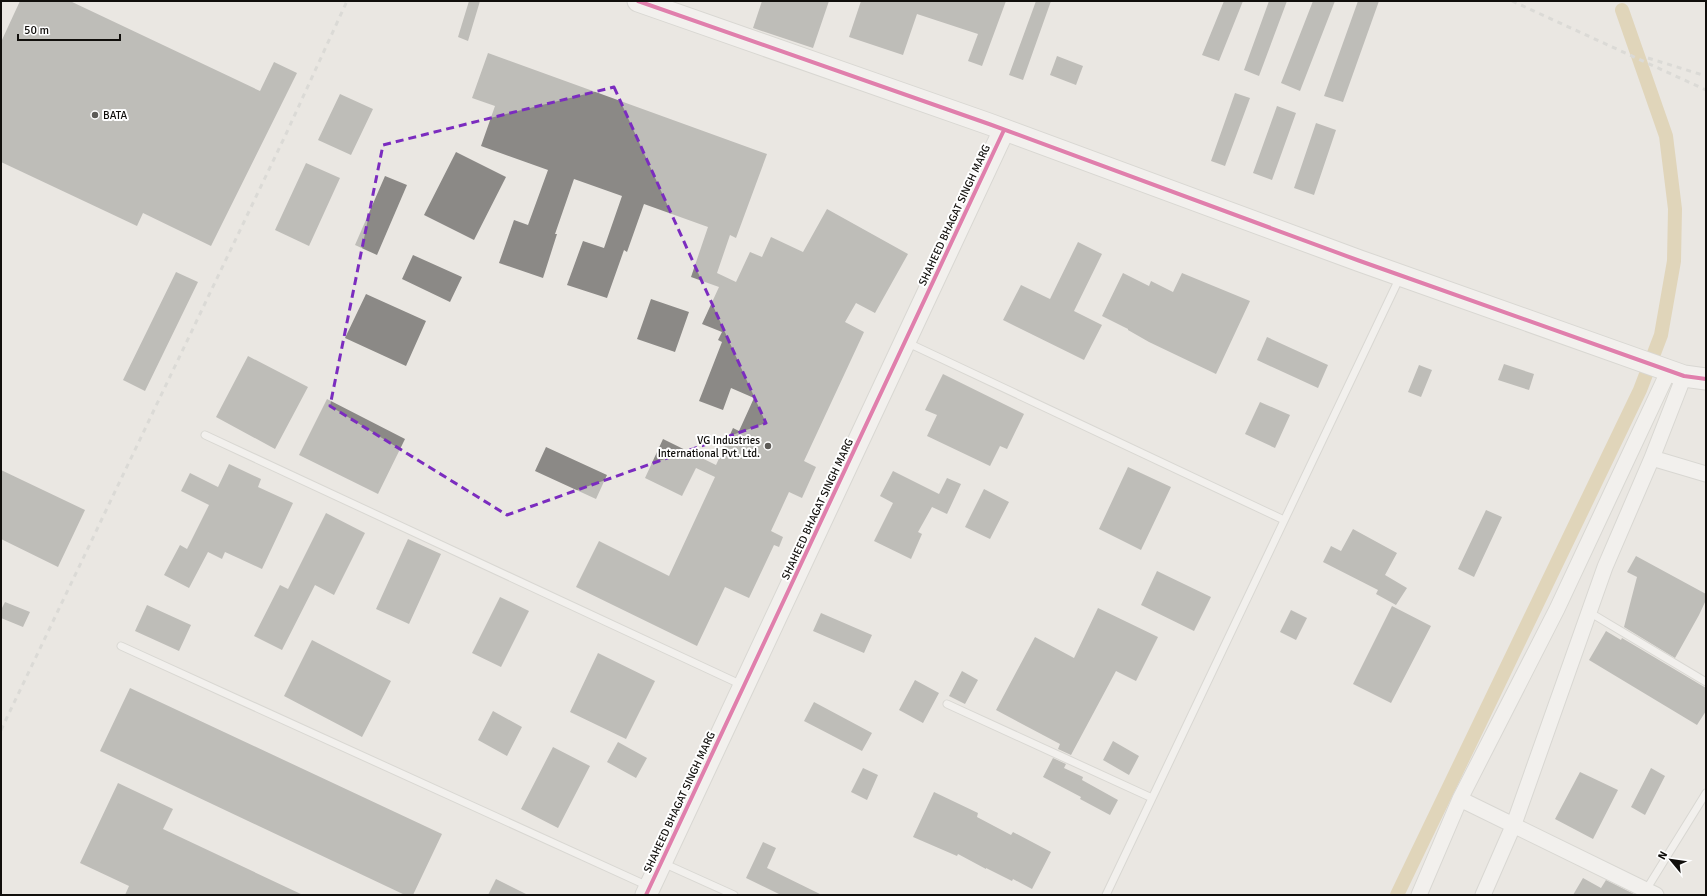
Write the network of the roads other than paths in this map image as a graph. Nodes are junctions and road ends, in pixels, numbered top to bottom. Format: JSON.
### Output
{"nodes":[{"id":1,"x":638,"y":1,"type":"edge"},
{"id":2,"x":1004,"y":130,"type":"junction"},
{"id":3,"x":1401,"y":275,"type":"junction"},
{"id":4,"x":905,"y":342,"type":"junction"},
{"id":5,"x":1672,"y":372,"type":"junction"},
{"id":6,"x":1706,"y":379,"type":"edge"},
{"id":7,"x":205,"y":435,"type":"dead end"},
{"id":8,"x":1652,"y":458,"type":"junction"},
{"id":9,"x":1706,"y":474,"type":"edge"},
{"id":10,"x":1284,"y":520,"type":"junction"},
{"id":11,"x":1589,"y":612,"type":"junction"},
{"id":12,"x":122,"y":646,"type":"dead end"},
{"id":13,"x":1706,"y":682,"type":"edge"},
{"id":14,"x":744,"y":686,"type":"junction"},
{"id":15,"x":947,"y":704,"type":"dead end"},
{"id":16,"x":1706,"y":793,"type":"edge"},
{"id":17,"x":1152,"y":798,"type":"junction"},
{"id":18,"x":1460,"y":799,"type":"junction"},
{"id":19,"x":1514,"y":824,"type":"junction"},
{"id":20,"x":661,"y":863,"type":"junction"},
{"id":21,"x":648,"y":891,"type":"edge"},
{"id":22,"x":1651,"y":893,"type":"edge"},
{"id":23,"x":734,"y":895,"type":"edge"},
{"id":24,"x":1106,"y":895,"type":"edge"},
{"id":25,"x":1419,"y":895,"type":"edge"},
{"id":26,"x":1483,"y":895,"type":"edge"}],
"edges":[{"from":1,"to":2,"type":"street"},
{"from":2,"to":3,"type":"street"},
{"from":2,"to":4,"type":"street","name":"SHAHEED BHAGAT SINGH MARG"},
{"from":3,"to":5,"type":"street"},
{"from":3,"to":10,"type":"lane"},
{"from":4,"to":10,"type":"lane"},
{"from":4,"to":14,"type":"street","name":"SHAHEED BHAGAT SINGH MARG"},
{"from":5,"to":6,"type":"street"},
{"from":5,"to":8,"type":"street"},
{"from":5,"to":18,"type":"street"},
{"from":7,"to":14,"type":"lane"},
{"from":8,"to":9,"type":"street"},
{"from":8,"to":11,"type":"street"},
{"from":10,"to":17,"type":"lane"},
{"from":11,"to":13,"type":"lane"},
{"from":11,"to":19,"type":"street"},
{"from":12,"to":21,"type":"lane"},
{"from":14,"to":20,"type":"street","name":"SHAHEED BHAGAT SINGH MARG"},
{"from":15,"to":17,"type":"lane"},
{"from":16,"to":22,"type":"lane"},
{"from":17,"to":24,"type":"lane"},
{"from":18,"to":19,"type":"street"},
{"from":18,"to":25,"type":"street"},
{"from":19,"to":22,"type":"street"},
{"from":19,"to":26,"type":"street"},
{"from":20,"to":21,"type":"street","name":"SHAHEED BHAGAT SINGH MARG"},
{"from":20,"to":23,"type":"lane"}]}
